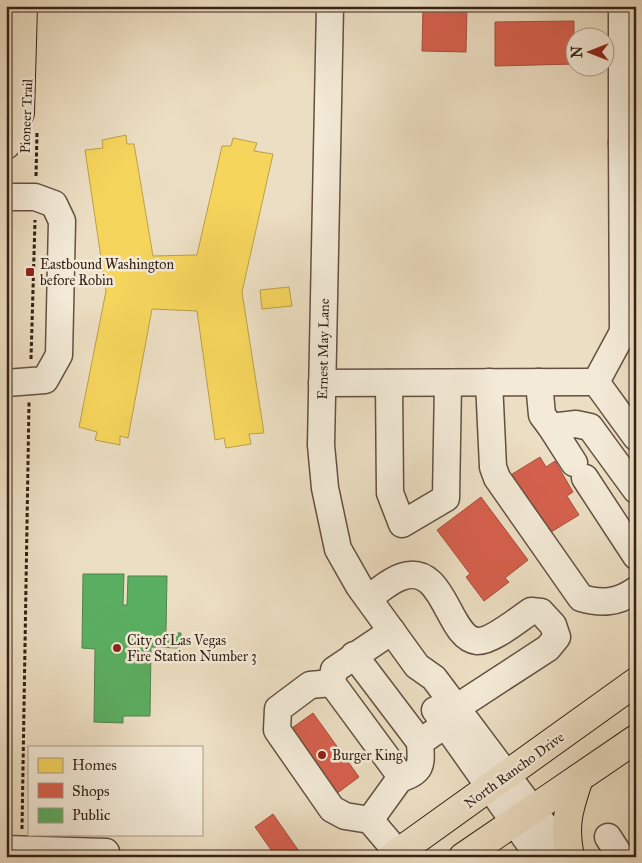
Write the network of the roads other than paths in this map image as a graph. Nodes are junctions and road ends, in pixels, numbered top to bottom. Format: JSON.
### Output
{"nodes":[{"id":1,"x":9,"y":6,"type":"edge"},
{"id":2,"x":23,"y":6,"type":"edge"},
{"id":3,"x":330,"y":6,"type":"edge"},
{"id":4,"x":622,"y":6,"type":"edge"},
{"id":5,"x":28,"y":120,"type":"junction"},
{"id":6,"x":629,"y":143,"type":"edge"},
{"id":7,"x":6,"y":144,"type":"edge"},
{"id":8,"x":6,"y":198,"type":"edge"},
{"id":9,"x":18,"y":382,"type":"edge"},
{"id":10,"x":489,"y":382,"type":"junction"},
{"id":11,"x":539,"y":382,"type":"junction"},
{"id":12,"x":596,"y":382,"type":"junction"},
{"id":13,"x":389,"y":383,"type":"junction"},
{"id":14,"x":448,"y":383,"type":"junction"},
{"id":15,"x":322,"y":384,"type":"junction"},
{"id":16,"x":551,"y":427,"type":"junction"},
{"id":17,"x":636,"y":437,"type":"edge"},
{"id":18,"x":636,"y":490,"type":"edge"},
{"id":19,"x":636,"y":556,"type":"edge"},
{"id":20,"x":636,"y":590,"type":"edge"},
{"id":21,"x":368,"y":598,"type":"junction"},
{"id":22,"x":392,"y":631,"type":"junction"},
{"id":23,"x":354,"y":655,"type":"junction"},
{"id":24,"x":636,"y":682,"type":"edge"},
{"id":25,"x":332,"y":683,"type":"junction"},
{"id":26,"x":451,"y":716,"type":"junction"},
{"id":27,"x":636,"y":738,"type":"edge"},
{"id":28,"x":420,"y":742,"type":"junction"},
{"id":29,"x":401,"y":777,"type":"junction"},
{"id":30,"x":579,"y":778,"type":"junction"},
{"id":31,"x":498,"y":782,"type":"junction"},
{"id":32,"x":523,"y":816,"type":"junction"},
{"id":33,"x":357,"y":818,"type":"junction"},
{"id":34,"x":14,"y":849,"type":"edge"},
{"id":35,"x":54,"y":853,"type":"edge"},
{"id":36,"x":106,"y":854,"type":"edge"},
{"id":37,"x":395,"y":855,"type":"edge"},
{"id":38,"x":463,"y":857,"type":"edge"},
{"id":39,"x":539,"y":857,"type":"edge"},
{"id":40,"x":569,"y":857,"type":"edge"}],
"edges":[{"from":1,"to":5,"type":"main road"},
{"from":2,"to":5,"type":"main road"},
{"from":3,"to":15,"type":"street","name":"Ernest May Lane"},
{"from":4,"to":6,"type":"street"},
{"from":5,"to":7,"type":"main road"},
{"from":6,"to":12,"type":"street"},
{"from":8,"to":9,"type":"street"},
{"from":10,"to":11,"type":"street"},
{"from":10,"to":14,"type":"street"},
{"from":10,"to":20,"type":"street"},
{"from":11,"to":12,"type":"street"},
{"from":11,"to":16,"type":"street"},
{"from":12,"to":17,"type":"street"},
{"from":13,"to":14,"type":"street"},
{"from":13,"to":14,"type":"street"},
{"from":13,"to":15,"type":"street"},
{"from":15,"to":21,"type":"street","name":"Ernest May Lane"},
{"from":16,"to":18,"type":"street"},
{"from":16,"to":19,"type":"street"},
{"from":21,"to":22,"type":"street","name":"Ernest May Lane"},
{"from":21,"to":26,"type":"street"},
{"from":22,"to":23,"type":"street"},
{"from":22,"to":26,"type":"street","name":"Ernest May Lane"},
{"from":23,"to":25,"type":"street"},
{"from":23,"to":28,"type":"street"},
{"from":24,"to":31,"type":"main road","name":"North Rancho Drive"},
{"from":25,"to":29,"type":"street"},
{"from":25,"to":33,"type":"street"},
{"from":26,"to":28,"type":"street"},
{"from":26,"to":31,"type":"street","name":"Ernest May Lane"},
{"from":27,"to":30,"type":"main road"},
{"from":28,"to":29,"type":"street"},
{"from":29,"to":33,"type":"street"},
{"from":30,"to":32,"type":"main road"},
{"from":30,"to":40,"type":"main road"},
{"from":31,"to":32,"type":"street","name":"Ernest May Lane"},
{"from":31,"to":37,"type":"main road","name":"North Rancho Drive"},
{"from":32,"to":38,"type":"main road"},
{"from":32,"to":39,"type":"street","name":"Ernest May Lane"},
{"from":32,"to":40,"type":"street","name":"Ernest May Lane"},
{"from":33,"to":37,"type":"street"},
{"from":34,"to":35,"type":"street"},
{"from":35,"to":36,"type":"street"}]}
